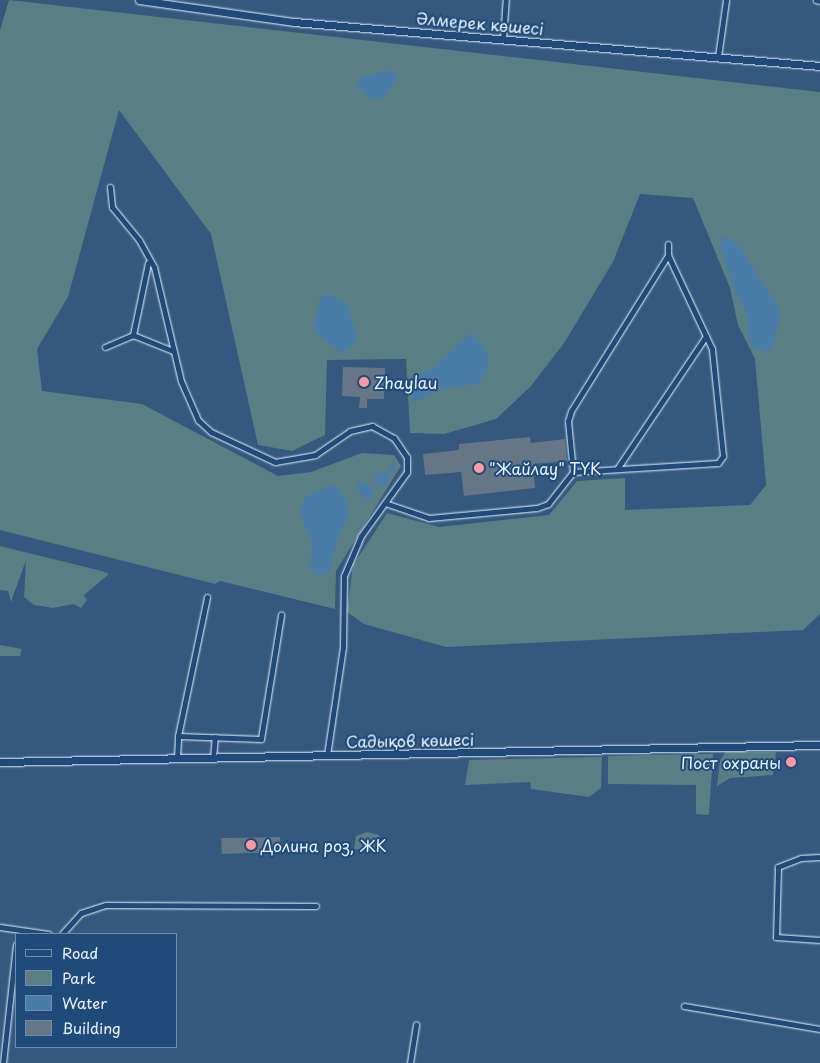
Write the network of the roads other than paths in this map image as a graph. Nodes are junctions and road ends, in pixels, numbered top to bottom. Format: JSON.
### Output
{"nodes":[{"id":1,"x":139,"y":0,"type":"edge"},
{"id":2,"x":506,"y":0,"type":"edge"},
{"id":3,"x":726,"y":0,"type":"edge"},
{"id":4,"x":816,"y":0,"type":"edge"},
{"id":5,"x":820,"y":1,"type":"edge"},
{"id":6,"x":503,"y":39,"type":"junction"},
{"id":7,"x":718,"y":57,"type":"junction"},
{"id":8,"x":820,"y":66,"type":"edge"},
{"id":9,"x":110,"y":187,"type":"dead end"},
{"id":10,"x":668,"y":244,"type":"dead end"},
{"id":11,"x":668,"y":255,"type":"junction"},
{"id":12,"x":148,"y":263,"type":"junction"},
{"id":13,"x":133,"y":335,"type":"junction"},
{"id":14,"x":706,"y":336,"type":"junction"},
{"id":15,"x":105,"y":347,"type":"dead end"},
{"id":16,"x":174,"y":351,"type":"junction"},
{"id":17,"x":617,"y":469,"type":"junction"},
{"id":18,"x":573,"y":472,"type":"junction"},
{"id":19,"x":385,"y":503,"type":"junction"},
{"id":20,"x":207,"y":597,"type":"dead end"},
{"id":21,"x":281,"y":615,"type":"dead end"},
{"id":22,"x":178,"y":736,"type":"junction"},
{"id":23,"x":215,"y":737,"type":"junction"},
{"id":24,"x":820,"y":745,"type":"edge"},
{"id":25,"x":327,"y":756,"type":"junction"},
{"id":26,"x":177,"y":758,"type":"junction"},
{"id":27,"x":213,"y":758,"type":"junction"},
{"id":28,"x":0,"y":762,"type":"edge"},
{"id":29,"x":820,"y":857,"type":"edge"},
{"id":30,"x":316,"y":906,"type":"dead end"},
{"id":31,"x":0,"y":927,"type":"edge"},
{"id":32,"x":18,"y":932,"type":"edge"},
{"id":33,"x":34,"y":933,"type":"edge"},
{"id":34,"x":63,"y":933,"type":"edge"},
{"id":35,"x":820,"y":940,"type":"edge"},
{"id":36,"x":15,"y":954,"type":"edge"},
{"id":37,"x":684,"y":1006,"type":"dead end"},
{"id":38,"x":416,"y":1024,"type":"dead end"},
{"id":39,"x":820,"y":1029,"type":"edge"},
{"id":40,"x":3,"y":1063,"type":"edge"},
{"id":41,"x":410,"y":1063,"type":"edge"}],
"edges":[{"from":1,"to":6,"type":"street","name":"Әлмерек көшесі"},
{"from":2,"to":6,"type":"street"},
{"from":3,"to":7,"type":"street"},
{"from":4,"to":5,"type":"street"},
{"from":6,"to":7,"type":"street","name":"Әлмерек көшесі"},
{"from":7,"to":8,"type":"street","name":"Әлмерек көшесі"},
{"from":9,"to":12,"type":"street"},
{"from":10,"to":11,"type":"street"},
{"from":11,"to":14,"type":"street"},
{"from":11,"to":18,"type":"street"},
{"from":12,"to":13,"type":"street"},
{"from":12,"to":16,"type":"street"},
{"from":13,"to":15,"type":"street"},
{"from":13,"to":16,"type":"street"},
{"from":14,"to":17,"type":"street"},
{"from":14,"to":17,"type":"street"},
{"from":16,"to":19,"type":"street"},
{"from":17,"to":18,"type":"street"},
{"from":18,"to":19,"type":"street"},
{"from":19,"to":25,"type":"street"},
{"from":20,"to":22,"type":"street"},
{"from":21,"to":23,"type":"street"},
{"from":22,"to":23,"type":"street"},
{"from":22,"to":26,"type":"street"},
{"from":23,"to":27,"type":"street"},
{"from":24,"to":25,"type":"street","name":"Садықов көшесі"},
{"from":25,"to":27,"type":"street","name":"Садықов көшесі"},
{"from":26,"to":27,"type":"street","name":"Садықов көшесі"},
{"from":26,"to":28,"type":"street","name":"Садықов көшесі"},
{"from":29,"to":35,"type":"street"},
{"from":30,"to":34,"type":"street"},
{"from":31,"to":32,"type":"street"},
{"from":32,"to":33,"type":"street"},
{"from":36,"to":40,"type":"street"},
{"from":37,"to":39,"type":"street"},
{"from":38,"to":41,"type":"street"}]}
